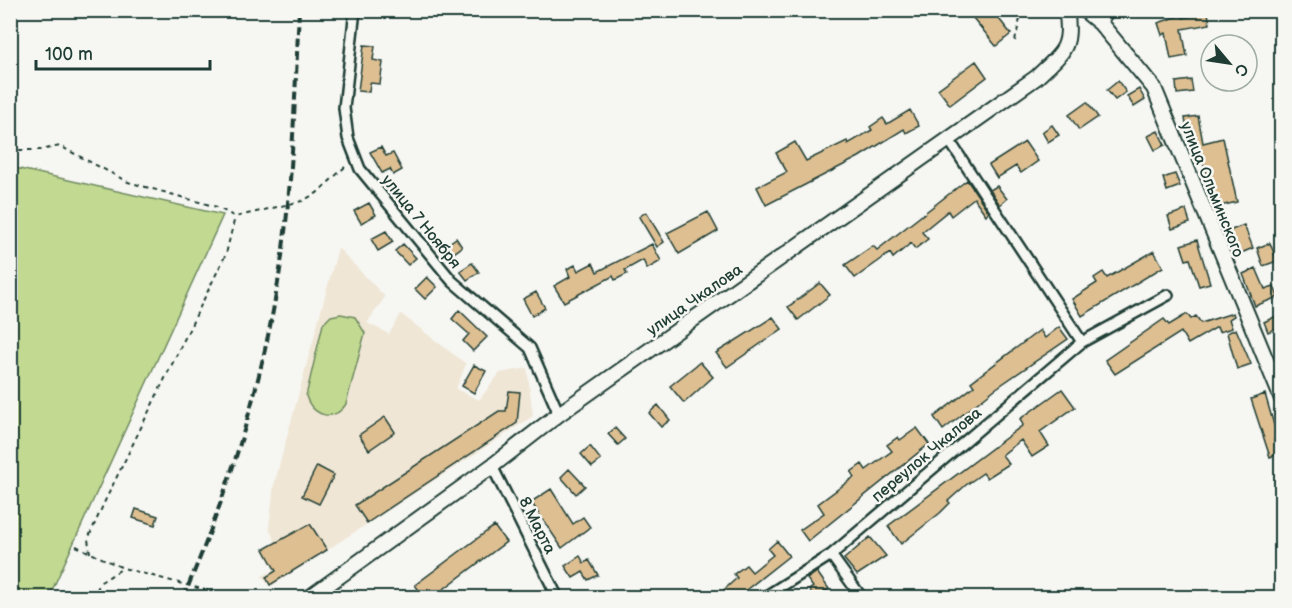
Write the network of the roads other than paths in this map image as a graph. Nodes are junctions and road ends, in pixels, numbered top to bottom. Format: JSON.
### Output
{"nodes":[{"id":1,"x":355,"y":10,"type":"edge"},
{"id":2,"x":1066,"y":10,"type":"edge"},
{"id":3,"x":1084,"y":10,"type":"edge"},
{"id":4,"x":1110,"y":10,"type":"edge"},
{"id":5,"x":1100,"y":23,"type":"junction"},
{"id":6,"x":949,"y":141,"type":"junction"},
{"id":7,"x":1168,"y":295,"type":"dead end"},
{"id":8,"x":1082,"y":342,"type":"junction"},
{"id":9,"x":1281,"y":399,"type":"edge"},
{"id":10,"x":559,"y":414,"type":"junction"},
{"id":11,"x":492,"y":466,"type":"junction"},
{"id":12,"x":831,"y":555,"type":"junction"},
{"id":13,"x":309,"y":597,"type":"edge"},
{"id":14,"x":558,"y":597,"type":"edge"},
{"id":15,"x":763,"y":597,"type":"edge"},
{"id":16,"x":862,"y":597,"type":"edge"}],
"edges":[{"from":1,"to":10,"type":"street","name":"улица 7 Ноября"},
{"from":2,"to":6,"type":"street","name":"улица Чкалова"},
{"from":3,"to":5,"type":"street","name":"улица Ольминского"},
{"from":4,"to":5,"type":"street"},
{"from":5,"to":9,"type":"street","name":"улица Ольминского"},
{"from":6,"to":8,"type":"street"},
{"from":6,"to":10,"type":"street","name":"улица Чкалова"},
{"from":7,"to":8,"type":"street","name":"переулок Чкалова"},
{"from":8,"to":12,"type":"street","name":"переулок Чкалова"},
{"from":10,"to":11,"type":"street","name":"улица Чкалова"},
{"from":11,"to":13,"type":"street","name":"улица Чкалова"},
{"from":11,"to":14,"type":"street","name":"8 Марта"},
{"from":12,"to":15,"type":"street","name":"переулок Чкалова"},
{"from":12,"to":16,"type":"street"}]}
